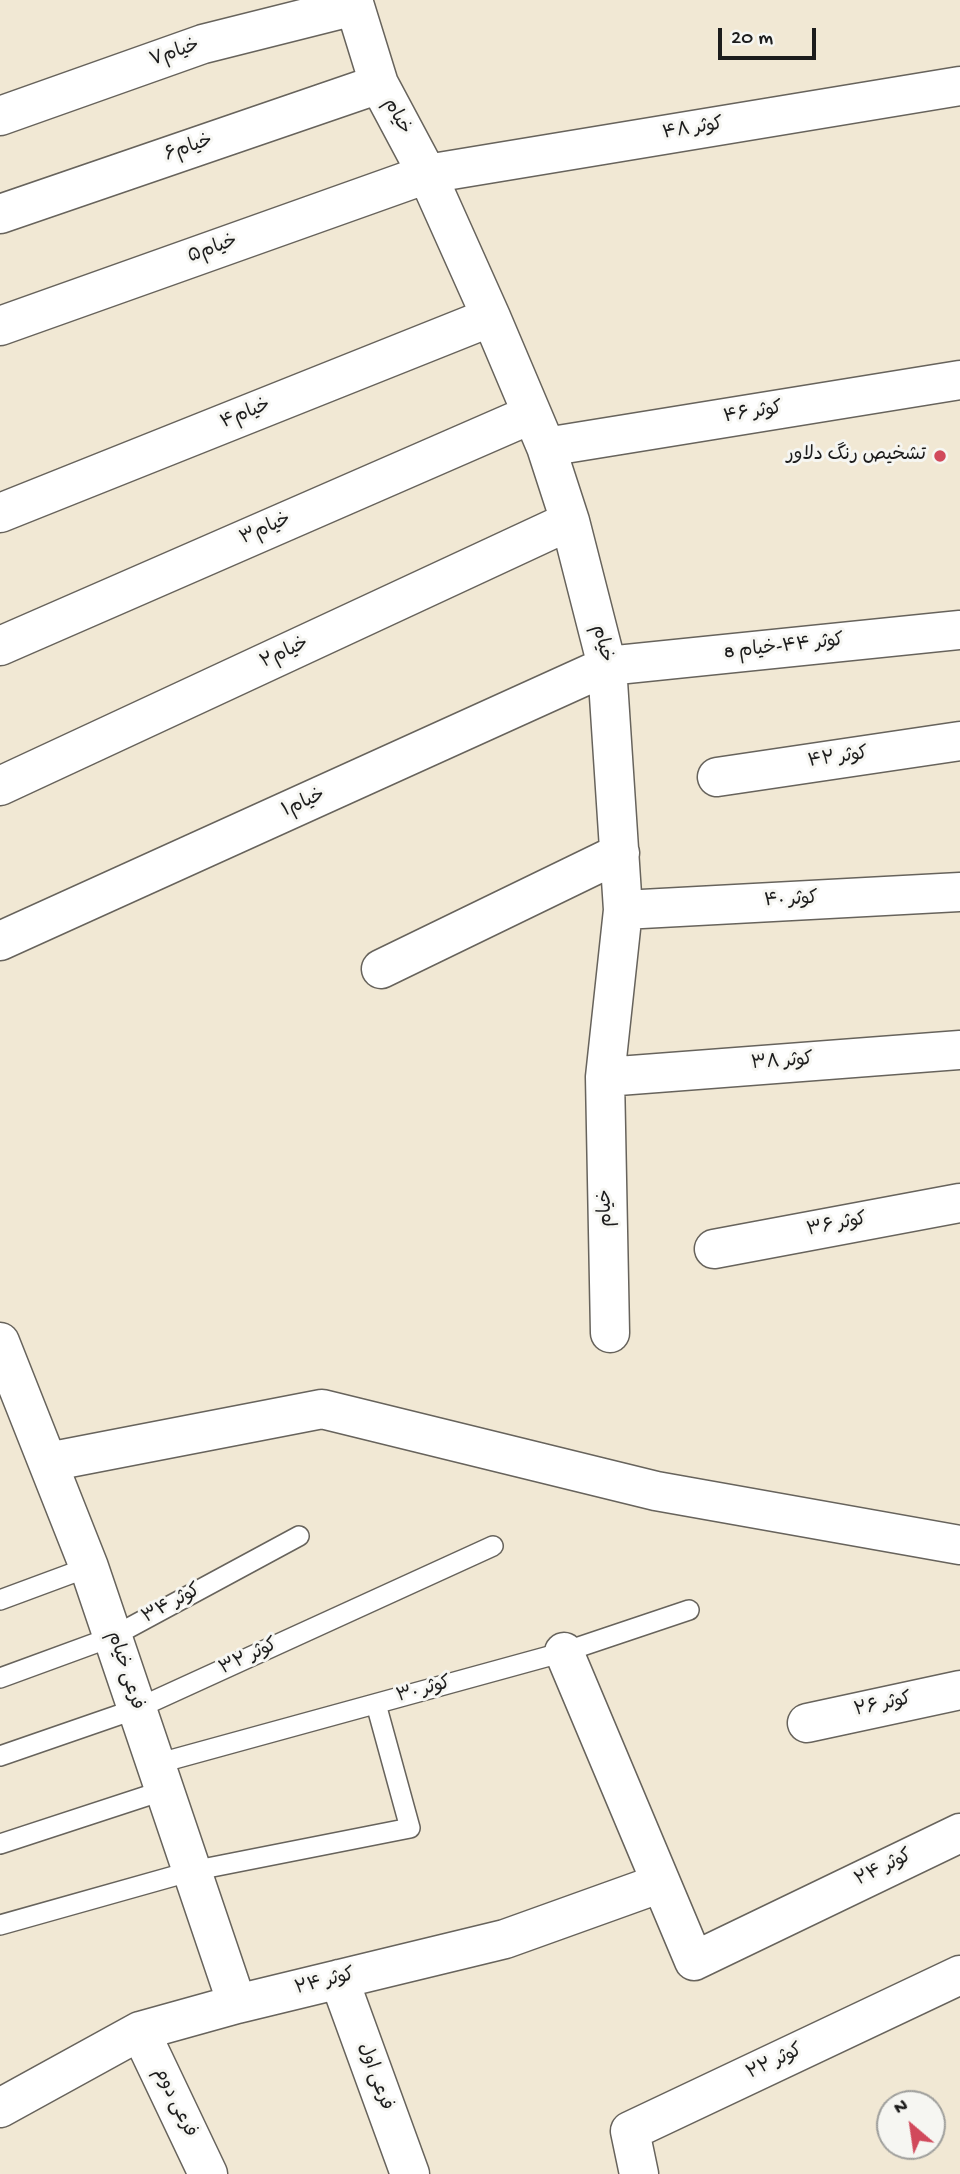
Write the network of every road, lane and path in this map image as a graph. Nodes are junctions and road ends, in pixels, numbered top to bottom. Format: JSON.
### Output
{"nodes":[{"id":1,"x":353,"y":3,"type":"edge"},
{"id":2,"x":379,"y":84,"type":"junction"},
{"id":3,"x":960,"y":86,"type":"edge"},
{"id":4,"x":0,"y":116,"type":"edge"},
{"id":5,"x":427,"y":174,"type":"junction"},
{"id":6,"x":0,"y":214,"type":"edge"},
{"id":7,"x":491,"y":317,"type":"junction"},
{"id":8,"x":0,"y":326,"type":"edge"},
{"id":9,"x":960,"y":380,"type":"edge"},
{"id":10,"x":539,"y":431,"type":"junction"},
{"id":11,"x":0,"y":513,"type":"edge"},
{"id":12,"x":570,"y":521,"type":"junction"},
{"id":13,"x":960,"y":630,"type":"edge"},
{"id":14,"x":0,"y":646,"type":"edge"},
{"id":15,"x":607,"y":666,"type":"junction"},
{"id":16,"x":960,"y":741,"type":"edge"},
{"id":17,"x":717,"y":777,"type":"dead end"},
{"id":18,"x":0,"y":786,"type":"edge"},
{"id":19,"x":620,"y":853,"type":"junction"},
{"id":20,"x":960,"y":892,"type":"edge"},
{"id":21,"x":623,"y":910,"type":"junction"},
{"id":22,"x":0,"y":942,"type":"edge"},
{"id":23,"x":381,"y":969,"type":"dead end"},
{"id":24,"x":960,"y":1050,"type":"edge"},
{"id":25,"x":605,"y":1077,"type":"junction"},
{"id":26,"x":960,"y":1203,"type":"edge"},
{"id":27,"x":714,"y":1249,"type":"dead end"},
{"id":28,"x":610,"y":1333,"type":"dead end"},
{"id":29,"x":0,"y":1342,"type":"edge"},
{"id":30,"x":48,"y":1462,"type":"junction"},
{"id":31,"x":299,"y":1536,"type":"dead end"},
{"id":32,"x":960,"y":1545,"type":"edge"},
{"id":33,"x":493,"y":1546,"type":"dead end"},
{"id":34,"x":89,"y":1567,"type":"junction"},
{"id":35,"x":0,"y":1600,"type":"edge"},
{"id":36,"x":689,"y":1610,"type":"dead end"},
{"id":37,"x":112,"y":1637,"type":"junction"},
{"id":38,"x":565,"y":1652,"type":"junction"},
{"id":39,"x":0,"y":1678,"type":"edge"},
{"id":40,"x":960,"y":1690,"type":"edge"},
{"id":41,"x":376,"y":1704,"type":"junction"},
{"id":42,"x":135,"y":1709,"type":"junction"},
{"id":43,"x":807,"y":1723,"type":"dead end"},
{"id":44,"x":0,"y":1756,"type":"edge"},
{"id":45,"x":160,"y":1777,"type":"junction"},
{"id":46,"x":960,"y":1832,"type":"edge"},
{"id":47,"x":0,"y":1844,"type":"edge"},
{"id":48,"x":192,"y":1871,"type":"junction"},
{"id":49,"x":661,"y":1883,"type":"junction"},
{"id":50,"x":0,"y":1925,"type":"edge"},
{"id":51,"x":960,"y":1975,"type":"edge"},
{"id":52,"x":339,"y":1979,"type":"junction"},
{"id":53,"x":237,"y":2004,"type":"junction"},
{"id":54,"x":140,"y":2031,"type":"junction"},
{"id":55,"x":0,"y":2108,"type":"edge"},
{"id":56,"x":208,"y":2174,"type":"edge"},
{"id":57,"x":410,"y":2174,"type":"edge"},
{"id":58,"x":639,"y":2174,"type":"edge"}],
"edges":[{"from":1,"to":2,"type":"street","name":"خیام"},
{"from":1,"to":4,"type":"street","name":"خیام۷"},
{"from":2,"to":5,"type":"street","name":"خیام"},
{"from":2,"to":6,"type":"street","name":"خیام۶"},
{"from":3,"to":5,"type":"street","name":"کوثر ۴۸"},
{"from":5,"to":7,"type":"street","name":"خیام"},
{"from":5,"to":8,"type":"street","name":"خیام۵"},
{"from":7,"to":10,"type":"street","name":"خیام"},
{"from":7,"to":11,"type":"street","name":"خیام۴"},
{"from":9,"to":10,"type":"street","name":"کوثر ۴۶"},
{"from":10,"to":12,"type":"street","name":"خیام"},
{"from":10,"to":14,"type":"street","name":"خیام۳"},
{"from":12,"to":15,"type":"street","name":"خیام"},
{"from":12,"to":18,"type":"street","name":"خیام۲"},
{"from":13,"to":15,"type":"street","name":"کوثر ۴۴-خیام 8"},
{"from":15,"to":19,"type":"street","name":"خیام"},
{"from":15,"to":22,"type":"street","name":"خیام۱"},
{"from":16,"to":17,"type":"street","name":"کوثر ۴۲"},
{"from":19,"to":21,"type":"street","name":"خیام"},
{"from":19,"to":23,"type":"street"},
{"from":20,"to":21,"type":"street","name":"کوثر ۴۰"},
{"from":21,"to":25,"type":"street","name":"خیام"},
{"from":24,"to":25,"type":"street","name":"کوثر ۳۸"},
{"from":25,"to":28,"type":"street","name":"خیام"},
{"from":26,"to":27,"type":"street","name":"کوثر ۳۶"},
{"from":29,"to":30,"type":"street","name":"فرعی خیام"},
{"from":30,"to":32,"type":"street"},
{"from":30,"to":34,"type":"street","name":"فرعی خیام"},
{"from":31,"to":37,"type":"lane","name":"کوثر ۳۴"},
{"from":33,"to":42,"type":"lane","name":"کوثر ۳۲"},
{"from":34,"to":35,"type":"lane"},
{"from":34,"to":37,"type":"street","name":"فرعی خیام"},
{"from":36,"to":38,"type":"lane","name":"کوثر ۳۰"},
{"from":37,"to":39,"type":"lane","name":"کوثر ۳۴"},
{"from":37,"to":42,"type":"street","name":"فرعی خیام"},
{"from":38,"to":41,"type":"lane","name":"کوثر ۳۰"},
{"from":38,"to":49,"type":"street","name":"کوثر ۲۴"},
{"from":40,"to":43,"type":"street","name":"کوثر ۲۶"},
{"from":41,"to":45,"type":"lane","name":"کوثر ۳۰"},
{"from":41,"to":48,"type":"lane"},
{"from":42,"to":44,"type":"lane","name":"کوثر ۳۲"},
{"from":42,"to":45,"type":"street","name":"فرعی خیام"},
{"from":45,"to":47,"type":"lane","name":"کوثر ۳۰"},
{"from":45,"to":48,"type":"street","name":"فرعی خیام"},
{"from":46,"to":49,"type":"street","name":"کوثر ۲۴"},
{"from":48,"to":50,"type":"lane"},
{"from":48,"to":53,"type":"street","name":"فرعی خیام"},
{"from":49,"to":52,"type":"street","name":"کوثر ۲۴"},
{"from":51,"to":58,"type":"street","name":"کوثر ۲۲"},
{"from":52,"to":53,"type":"street","name":"کوثر ۲۴"},
{"from":52,"to":57,"type":"street","name":"فرعی اول"},
{"from":53,"to":54,"type":"street","name":"کوثر ۲۴"},
{"from":54,"to":55,"type":"street","name":"کوثر ۲۴"},
{"from":54,"to":56,"type":"street","name":"فرعی دوم"}]}
